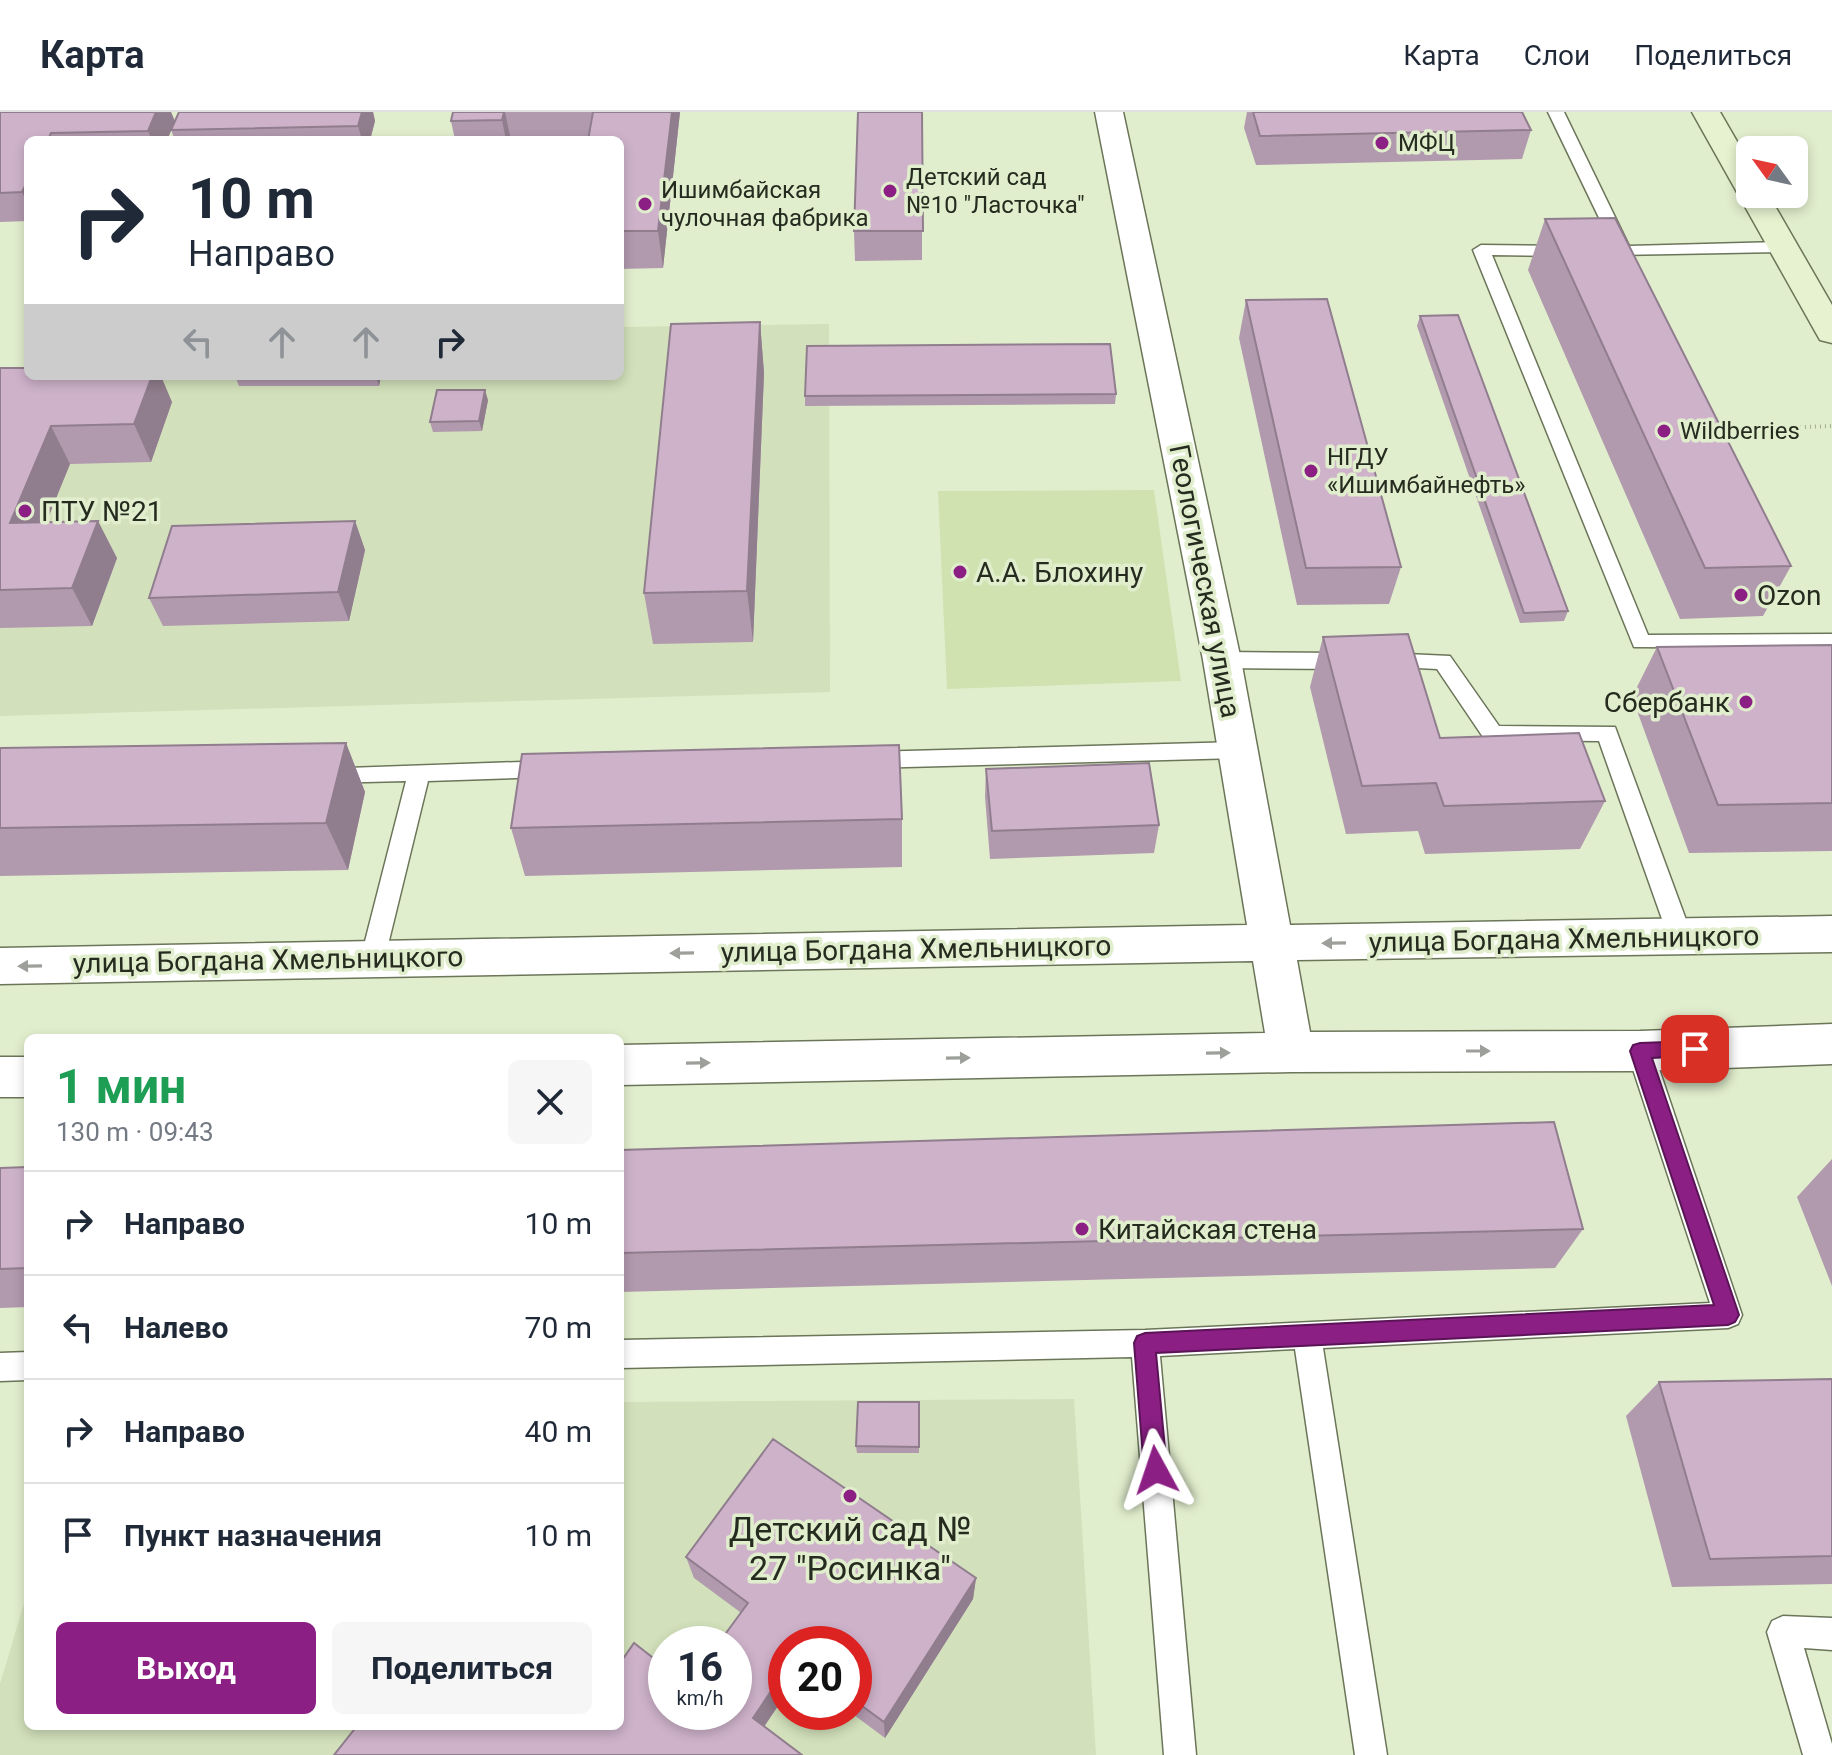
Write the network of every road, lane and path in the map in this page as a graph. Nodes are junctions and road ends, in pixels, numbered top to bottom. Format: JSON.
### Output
{"nodes":[{"id":1,"x":1109,"y":112,"type":"edge"},
{"id":2,"x":1556,"y":112,"type":"edge"},
{"id":3,"x":1706,"y":112,"type":"edge"},
{"id":4,"x":1736,"y":165,"type":"edge"},
{"id":5,"x":1760,"y":208,"type":"edge"},
{"id":6,"x":1783,"y":247,"type":"junction"},
{"id":7,"x":1607,"y":251,"type":"junction"},
{"id":8,"x":1832,"y":333,"type":"edge"},
{"id":9,"x":1832,"y":426,"type":"edge"},
{"id":10,"x":1706,"y":430,"type":"edge"},
{"id":11,"x":1832,"y":641,"type":"edge"},
{"id":12,"x":1222,"y":660,"type":"junction"},
{"id":13,"x":1239,"y":750,"type":"junction"},
{"id":14,"x":845,"y":761,"type":"edge"},
{"id":15,"x":577,"y":768,"type":"edge"},
{"id":16,"x":419,"y":773,"type":"junction"},
{"id":17,"x":310,"y":776,"type":"edge"},
{"id":18,"x":1832,"y":934,"type":"edge"},
{"id":19,"x":1680,"y":936,"type":"junction"},
{"id":20,"x":1274,"y":944,"type":"junction"},
{"id":21,"x":373,"y":957,"type":"junction"},
{"id":22,"x":0,"y":966,"type":"edge"},
{"id":23,"x":1832,"y":1044,"type":"edge"},
{"id":24,"x":1640,"y":1051,"type":"junction"},
{"id":25,"x":1291,"y":1052,"type":"junction"},
{"id":26,"x":624,"y":1065,"type":"edge"},
{"id":27,"x":0,"y":1077,"type":"edge"},
{"id":28,"x":24,"y":1077,"type":"edge"},
{"id":29,"x":1307,"y":1335,"type":"junction"},
{"id":30,"x":1145,"y":1343,"type":"junction"},
{"id":31,"x":624,"y":1354,"type":"edge"},
{"id":32,"x":24,"y":1366,"type":"edge"},
{"id":33,"x":0,"y":1367,"type":"edge"},
{"id":34,"x":1832,"y":1634,"type":"edge"},
{"id":35,"x":1180,"y":1755,"type":"edge"},
{"id":36,"x":1371,"y":1755,"type":"edge"},
{"id":37,"x":1819,"y":1755,"type":"edge"}],
"edges":[{"from":1,"to":12,"type":"street","name":"Геологическая улица"},
{"from":2,"to":7,"type":"lane"},
{"from":3,"to":4,"type":"main road"},
{"from":5,"to":6,"type":"main road"},
{"from":6,"to":7,"type":"lane"},
{"from":6,"to":8,"type":"main road"},
{"from":7,"to":11,"type":"lane"},
{"from":9,"to":10,"type":"path"},
{"from":12,"to":13,"type":"street","name":"Геологическая улица"},
{"from":12,"to":19,"type":"lane"},
{"from":13,"to":14,"type":"lane"},
{"from":13,"to":20,"type":"street","name":"Геологическая улица"},
{"from":15,"to":16,"type":"lane"},
{"from":16,"to":17,"type":"lane"},
{"from":16,"to":21,"type":"lane"},
{"from":18,"to":19,"type":"street","name":"улица Богдана Хмельницкого"},
{"from":19,"to":20,"type":"street","name":"улица Богдана Хмельницкого","one_way":true},
{"from":20,"to":21,"type":"street","name":"улица Богдана Хмельницкого","one_way":true},
{"from":20,"to":25,"type":"street","name":"Геологическая улица"},
{"from":21,"to":22,"type":"street","name":"улица Богдана Хмельницкого","one_way":true},
{"from":23,"to":24,"type":"street"},
{"from":25,"to":24,"type":"street","one_way":true},
{"from":24,"to":29,"type":"lane"},
{"from":26,"to":25,"type":"street","one_way":true},
{"from":27,"to":28,"type":"street"},
{"from":29,"to":30,"type":"lane"},
{"from":29,"to":36,"type":"lane"},
{"from":30,"to":31,"type":"lane"},
{"from":30,"to":35,"type":"lane"},
{"from":32,"to":33,"type":"lane"},
{"from":34,"to":37,"type":"lane"}]}
